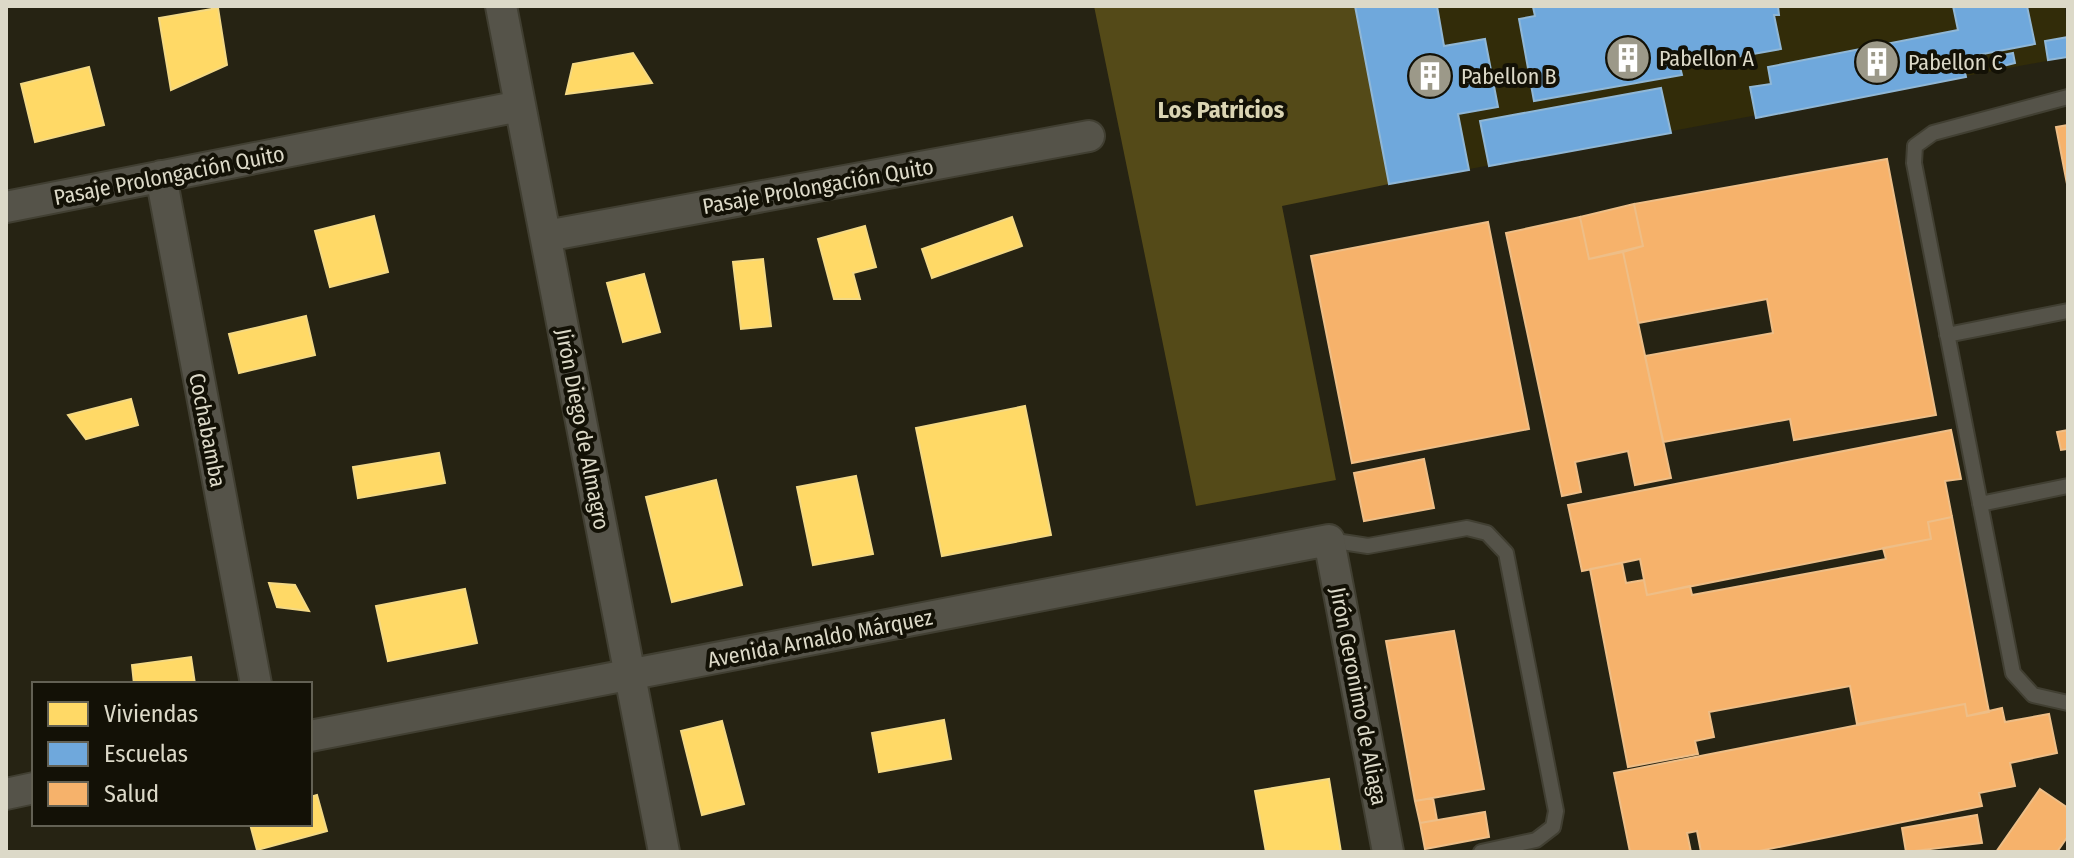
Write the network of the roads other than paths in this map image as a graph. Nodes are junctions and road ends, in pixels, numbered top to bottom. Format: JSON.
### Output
{"nodes":[{"id":1,"x":501,"y":6,"type":"edge"},
{"id":2,"x":2068,"y":97,"type":"edge"},
{"id":3,"x":520,"y":106,"type":"junction"},
{"id":4,"x":1089,"y":136,"type":"dead end"},
{"id":5,"x":161,"y":176,"type":"junction"},
{"id":6,"x":6,"y":207,"type":"edge"},
{"id":7,"x":546,"y":236,"type":"junction"},
{"id":8,"x":2068,"y":311,"type":"edge"},
{"id":9,"x":1947,"y":335,"type":"junction"},
{"id":10,"x":2068,"y":486,"type":"edge"},
{"id":11,"x":1980,"y":504,"type":"junction"},
{"id":12,"x":1329,"y":540,"type":"junction"},
{"id":13,"x":630,"y":674,"type":"junction"},
{"id":14,"x":256,"y":682,"type":"edge"},
{"id":15,"x":2068,"y":703,"type":"edge"},
{"id":16,"x":312,"y":736,"type":"edge"},
{"id":17,"x":32,"y":788,"type":"edge"},
{"id":18,"x":6,"y":794,"type":"edge"},
{"id":19,"x":664,"y":852,"type":"edge"},
{"id":20,"x":1388,"y":852,"type":"edge"},
{"id":21,"x":1481,"y":852,"type":"edge"}],
"edges":[{"from":1,"to":3,"type":"street","name":"Jirón Diego de Almagro"},
{"from":2,"to":9,"type":"lane"},
{"from":3,"to":5,"type":"street","name":"Pasaje Prolongación Quito"},
{"from":3,"to":7,"type":"street","name":"Jirón Diego de Almagro"},
{"from":4,"to":7,"type":"street","name":"Pasaje Prolongación Quito"},
{"from":5,"to":6,"type":"street","name":"Pasaje Prolongación Quito"},
{"from":5,"to":14,"type":"street","name":"Cochabamba"},
{"from":7,"to":13,"type":"street","name":"Jirón Diego de Almagro"},
{"from":8,"to":9,"type":"lane"},
{"from":9,"to":11,"type":"lane"},
{"from":10,"to":11,"type":"lane"},
{"from":11,"to":15,"type":"lane"},
{"from":12,"to":13,"type":"street","name":"Avenida Arnaldo Márquez"},
{"from":12,"to":20,"type":"street","name":"Jirón Geronimo de Aliaga"},
{"from":12,"to":21,"type":"lane"},
{"from":13,"to":16,"type":"street","name":"Avenida Arnaldo Márquez"},
{"from":13,"to":19,"type":"street","name":"Jirón Diego de Almagro"},
{"from":17,"to":18,"type":"street"}]}
